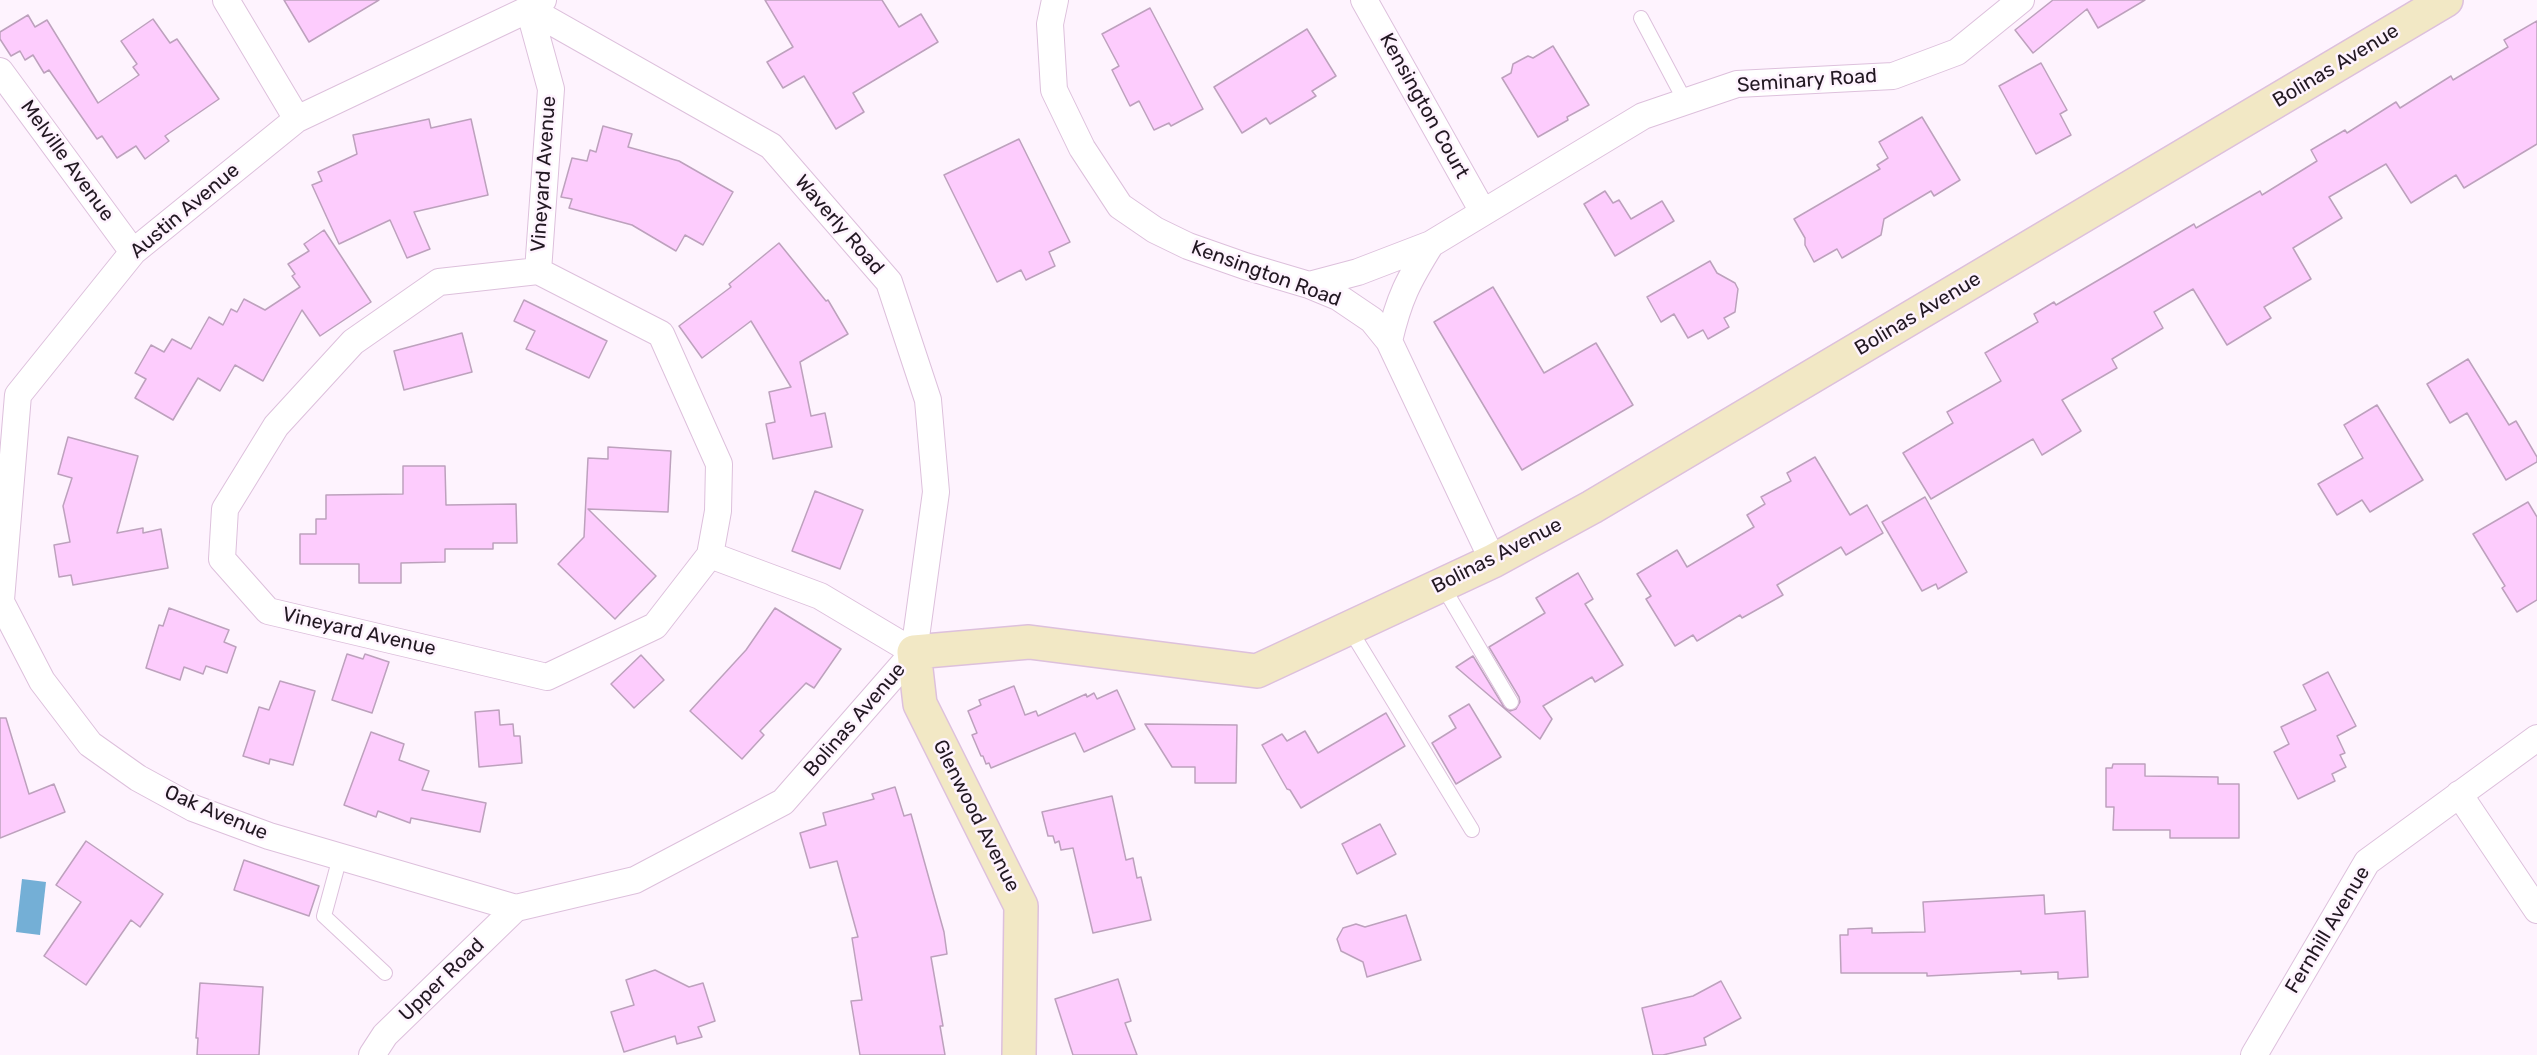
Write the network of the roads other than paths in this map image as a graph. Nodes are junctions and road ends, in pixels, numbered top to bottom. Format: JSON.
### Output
{"nodes":[{"id":1,"x":226,"y":0,"type":"edge"},
{"id":2,"x":1055,"y":0,"type":"edge"},
{"id":3,"x":1364,"y":0,"type":"edge"},
{"id":4,"x":2021,"y":0,"type":"edge"},
{"id":5,"x":2446,"y":0,"type":"edge"},
{"id":6,"x":536,"y":4,"type":"edge"},
{"id":7,"x":1641,"y":18,"type":"dead end"},
{"id":8,"x":0,"y":71,"type":"edge"},
{"id":9,"x":1685,"y":101,"type":"junction"},
{"id":10,"x":297,"y":119,"type":"junction"},
{"id":11,"x":1484,"y":212,"type":"junction"},
{"id":12,"x":1431,"y":244,"type":"junction"},
{"id":13,"x":133,"y":252,"type":"junction"},
{"id":14,"x":538,"y":271,"type":"junction"},
{"id":15,"x":1309,"y":285,"type":"junction"},
{"id":16,"x":1389,"y":341,"type":"junction"},
{"id":17,"x":710,"y":555,"type":"junction"},
{"id":18,"x":1493,"y":561,"type":"junction"},
{"id":19,"x":1442,"y":585,"type":"junction"},
{"id":20,"x":0,"y":600,"type":"edge"},
{"id":21,"x":1349,"y":628,"type":"junction"},
{"id":22,"x":914,"y":652,"type":"junction"},
{"id":23,"x":1511,"y":702,"type":"dead end"},
{"id":24,"x":2537,"y":738,"type":"edge"},
{"id":25,"x":2459,"y":794,"type":"junction"},
{"id":26,"x":1472,"y":830,"type":"dead end"},
{"id":27,"x":340,"y":857,"type":"junction"},
{"id":28,"x":516,"y":908,"type":"junction"},
{"id":29,"x":2537,"y":910,"type":"edge"},
{"id":30,"x":385,"y":973,"type":"dead end"},
{"id":31,"x":372,"y":1055,"type":"edge"},
{"id":32,"x":1018,"y":1055,"type":"edge"},
{"id":33,"x":2254,"y":1055,"type":"edge"}],
"edges":[{"from":1,"to":10,"type":"street"},
{"from":2,"to":15,"type":"street","name":"Kensington Road"},
{"from":3,"to":11,"type":"street","name":"Kensington Court"},
{"from":4,"to":9,"type":"street","name":"Seminary Road"},
{"from":5,"to":18,"type":"street","name":"Bolinas Avenue"},
{"from":6,"to":10,"type":"street","name":"Austin Avenue"},
{"from":6,"to":14,"type":"street","name":"Vineyard Avenue"},
{"from":6,"to":22,"type":"street","name":"Waverly Road"},
{"from":7,"to":9,"type":"lane"},
{"from":8,"to":13,"type":"street","name":"Melville Avenue"},
{"from":9,"to":11,"type":"street","name":"Seminary Road"},
{"from":10,"to":13,"type":"street","name":"Austin Avenue"},
{"from":11,"to":12,"type":"street","name":"Seminary Road"},
{"from":12,"to":15,"type":"street","name":"Seminary Road"},
{"from":12,"to":16,"type":"street","name":"Seminary Road"},
{"from":13,"to":20,"type":"street","name":"Austin Avenue"},
{"from":14,"to":17,"type":"street","name":"Vineyard Avenue"},
{"from":14,"to":17,"type":"street","name":"Vineyard Avenue"},
{"from":15,"to":16,"type":"street","name":"Kensington Road"},
{"from":16,"to":18,"type":"street","name":"Kensington Road"},
{"from":17,"to":22,"type":"street"},
{"from":18,"to":19,"type":"street","name":"Bolinas Avenue"},
{"from":19,"to":21,"type":"street","name":"Bolinas Avenue"},
{"from":19,"to":23,"type":"lane"},
{"from":20,"to":27,"type":"street","name":"Oak Avenue"},
{"from":21,"to":22,"type":"street","name":"Bolinas Avenue"},
{"from":21,"to":26,"type":"lane"},
{"from":22,"to":28,"type":"street","name":"Bolinas Avenue"},
{"from":22,"to":32,"type":"street","name":"Glenwood Avenue"},
{"from":24,"to":25,"type":"street","name":"Fernhill Avenue"},
{"from":25,"to":29,"type":"street"},
{"from":25,"to":33,"type":"street","name":"Fernhill Avenue"},
{"from":27,"to":28,"type":"street","name":"Oak Avenue"},
{"from":27,"to":30,"type":"lane"},
{"from":28,"to":31,"type":"street","name":"Upper Road"}]}
